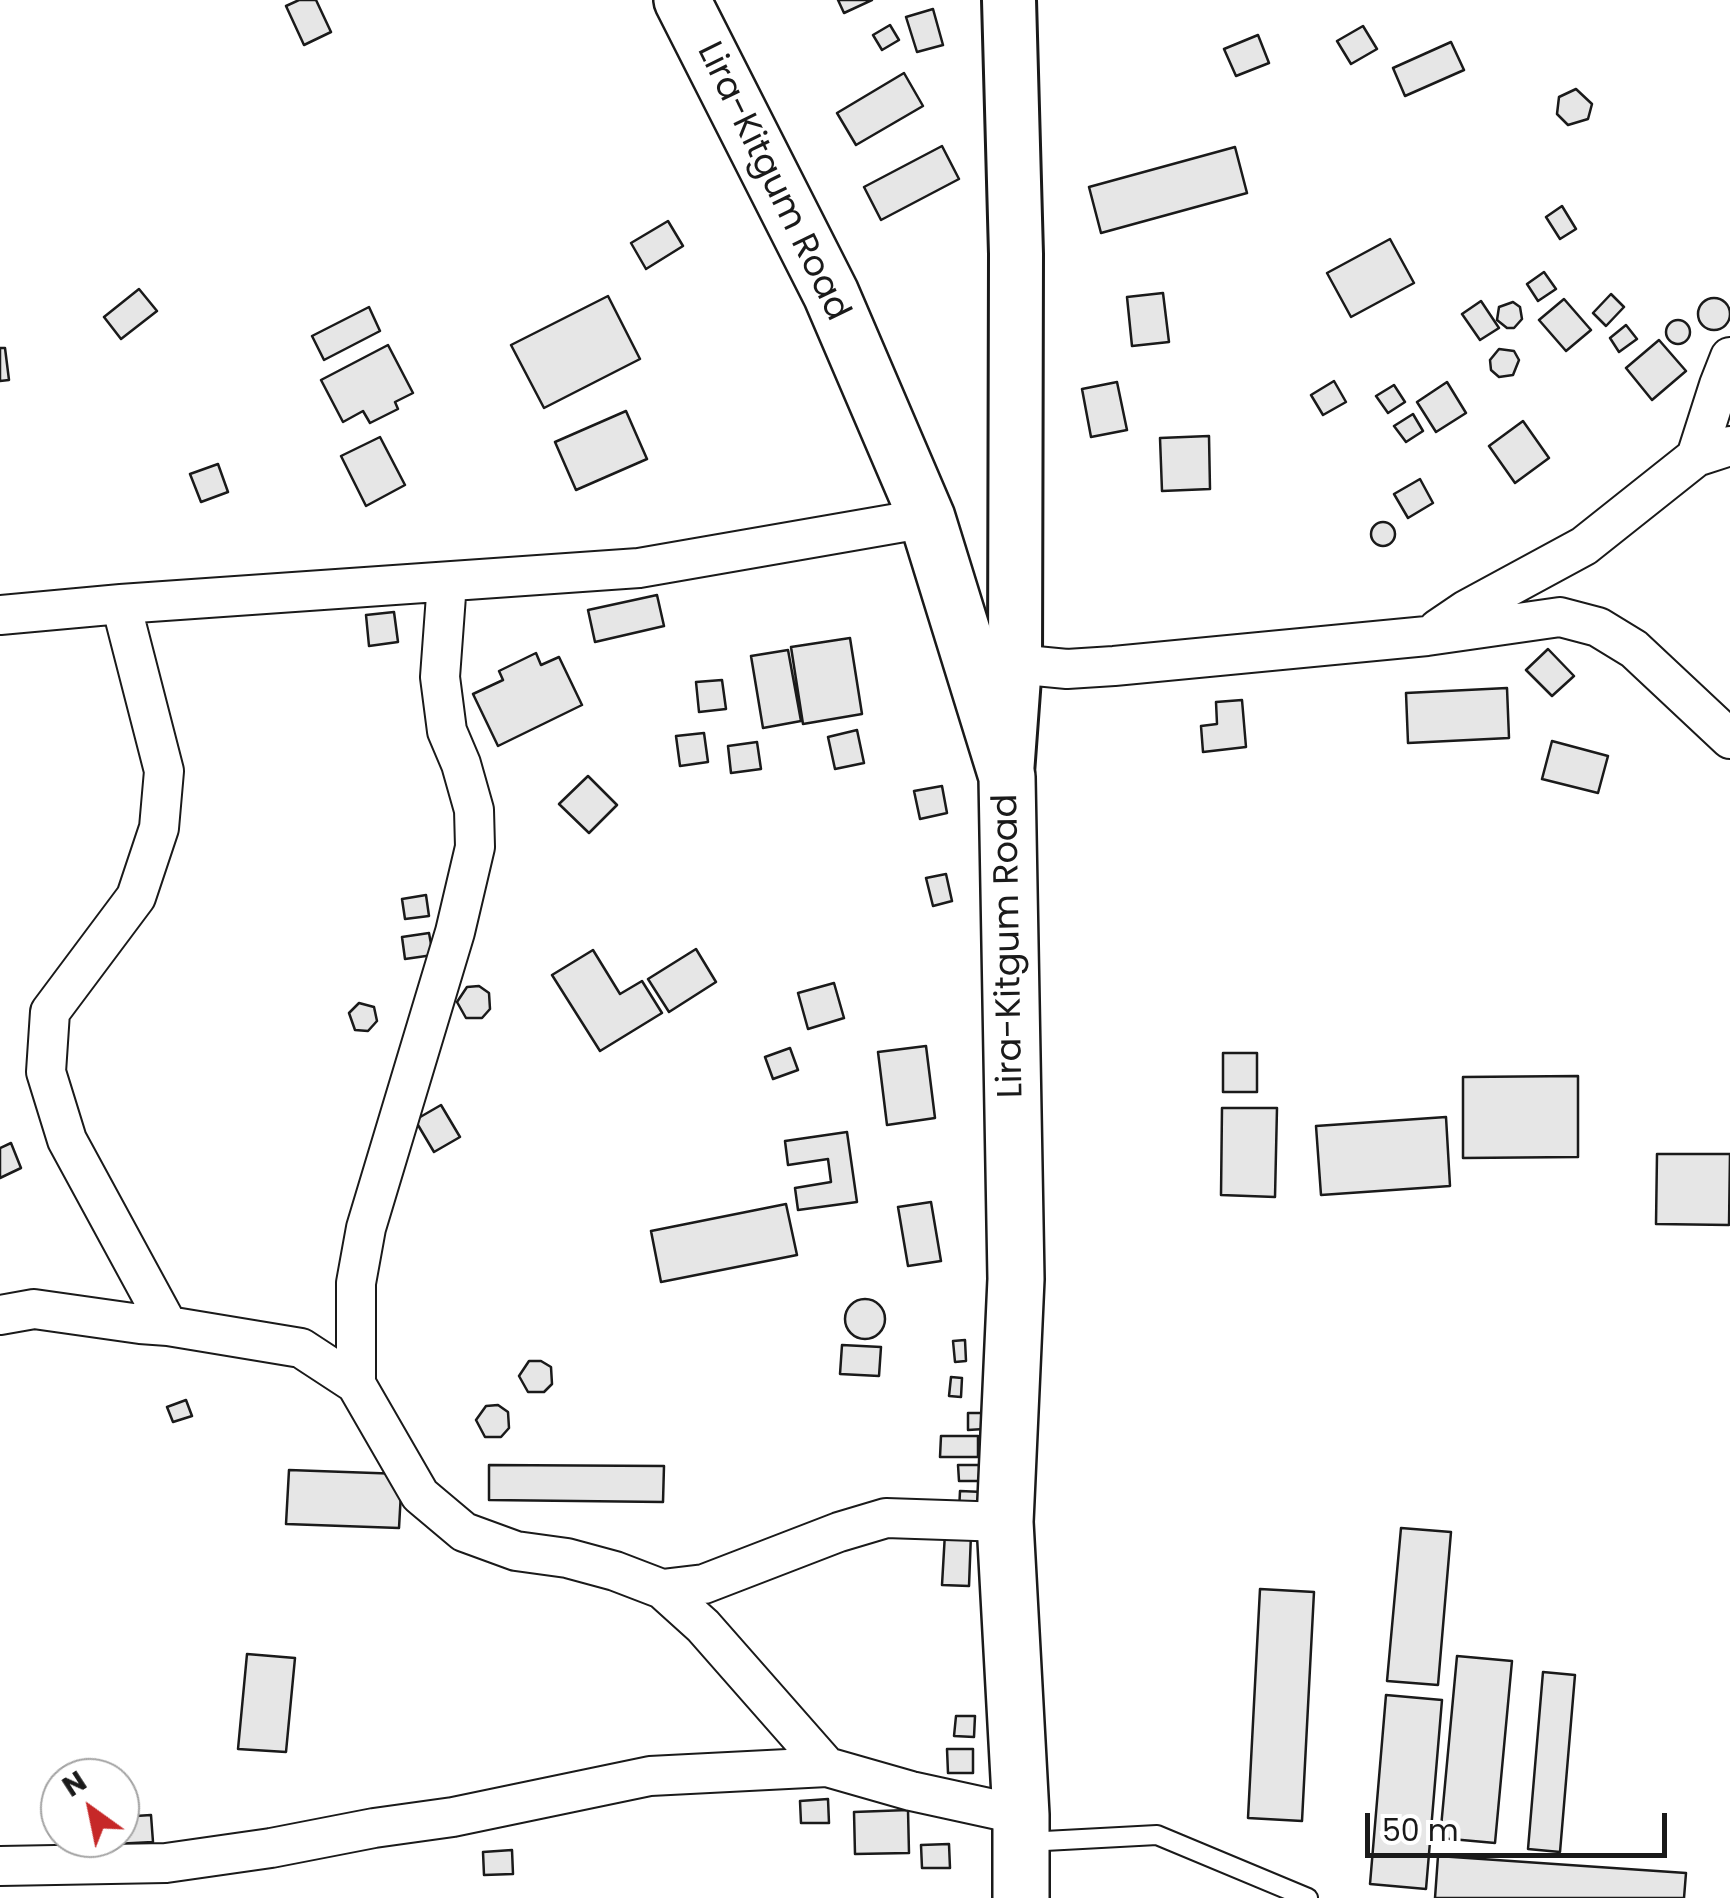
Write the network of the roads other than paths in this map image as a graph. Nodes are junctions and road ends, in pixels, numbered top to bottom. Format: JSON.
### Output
{"nodes":[{"id":1,"x":682,"y":0,"type":"edge"},
{"id":2,"x":1009,"y":0,"type":"edge"},
{"id":3,"x":1730,"y":357,"type":"edge"},
{"id":4,"x":1713,"y":452,"type":"edge"},
{"id":5,"x":928,"y":518,"type":"junction"},
{"id":6,"x":447,"y":582,"type":"junction"},
{"id":7,"x":121,"y":604,"type":"junction"},
{"id":8,"x":0,"y":616,"type":"edge"},
{"id":9,"x":1427,"y":636,"type":"junction"},
{"id":10,"x":1015,"y":664,"type":"junction"},
{"id":11,"x":1730,"y":739,"type":"edge"},
{"id":12,"x":1007,"y":777,"type":"junction"},
{"id":13,"x":0,"y":1315,"type":"edge"},
{"id":14,"x":168,"y":1326,"type":"junction"},
{"id":15,"x":356,"y":1384,"type":"junction"},
{"id":16,"x":1005,"y":1522,"type":"junction"},
{"id":17,"x":662,"y":1590,"type":"junction"},
{"id":18,"x":827,"y":1767,"type":"junction"},
{"id":19,"x":1021,"y":1828,"type":"junction"},
{"id":20,"x":0,"y":1866,"type":"edge"},
{"id":21,"x":1021,"y":1898,"type":"edge"},
{"id":22,"x":1308,"y":1898,"type":"edge"}],
"edges":[{"from":1,"to":5,"type":"main road","name":"Lira-Kitgum Road"},
{"from":2,"to":10,"type":"main road"},
{"from":3,"to":4,"type":"street"},
{"from":4,"to":9,"type":"street"},
{"from":5,"to":6,"type":"street"},
{"from":5,"to":12,"type":"main road","name":"Lira-Kitgum Road"},
{"from":6,"to":7,"type":"street"},
{"from":6,"to":15,"type":"street"},
{"from":7,"to":8,"type":"street"},
{"from":7,"to":14,"type":"street"},
{"from":9,"to":10,"type":"street"},
{"from":9,"to":11,"type":"street"},
{"from":10,"to":12,"type":"main road"},
{"from":12,"to":16,"type":"main road","name":"Lira-Kitgum Road"},
{"from":13,"to":14,"type":"street"},
{"from":14,"to":15,"type":"street"},
{"from":15,"to":17,"type":"street"},
{"from":16,"to":17,"type":"street"},
{"from":16,"to":19,"type":"main road","name":"Lira-Kitgum Road"},
{"from":17,"to":18,"type":"street"},
{"from":18,"to":19,"type":"street"},
{"from":18,"to":20,"type":"street"},
{"from":19,"to":21,"type":"main road","name":"Lira-Kitgum Road"},
{"from":19,"to":22,"type":"lane"}]}
